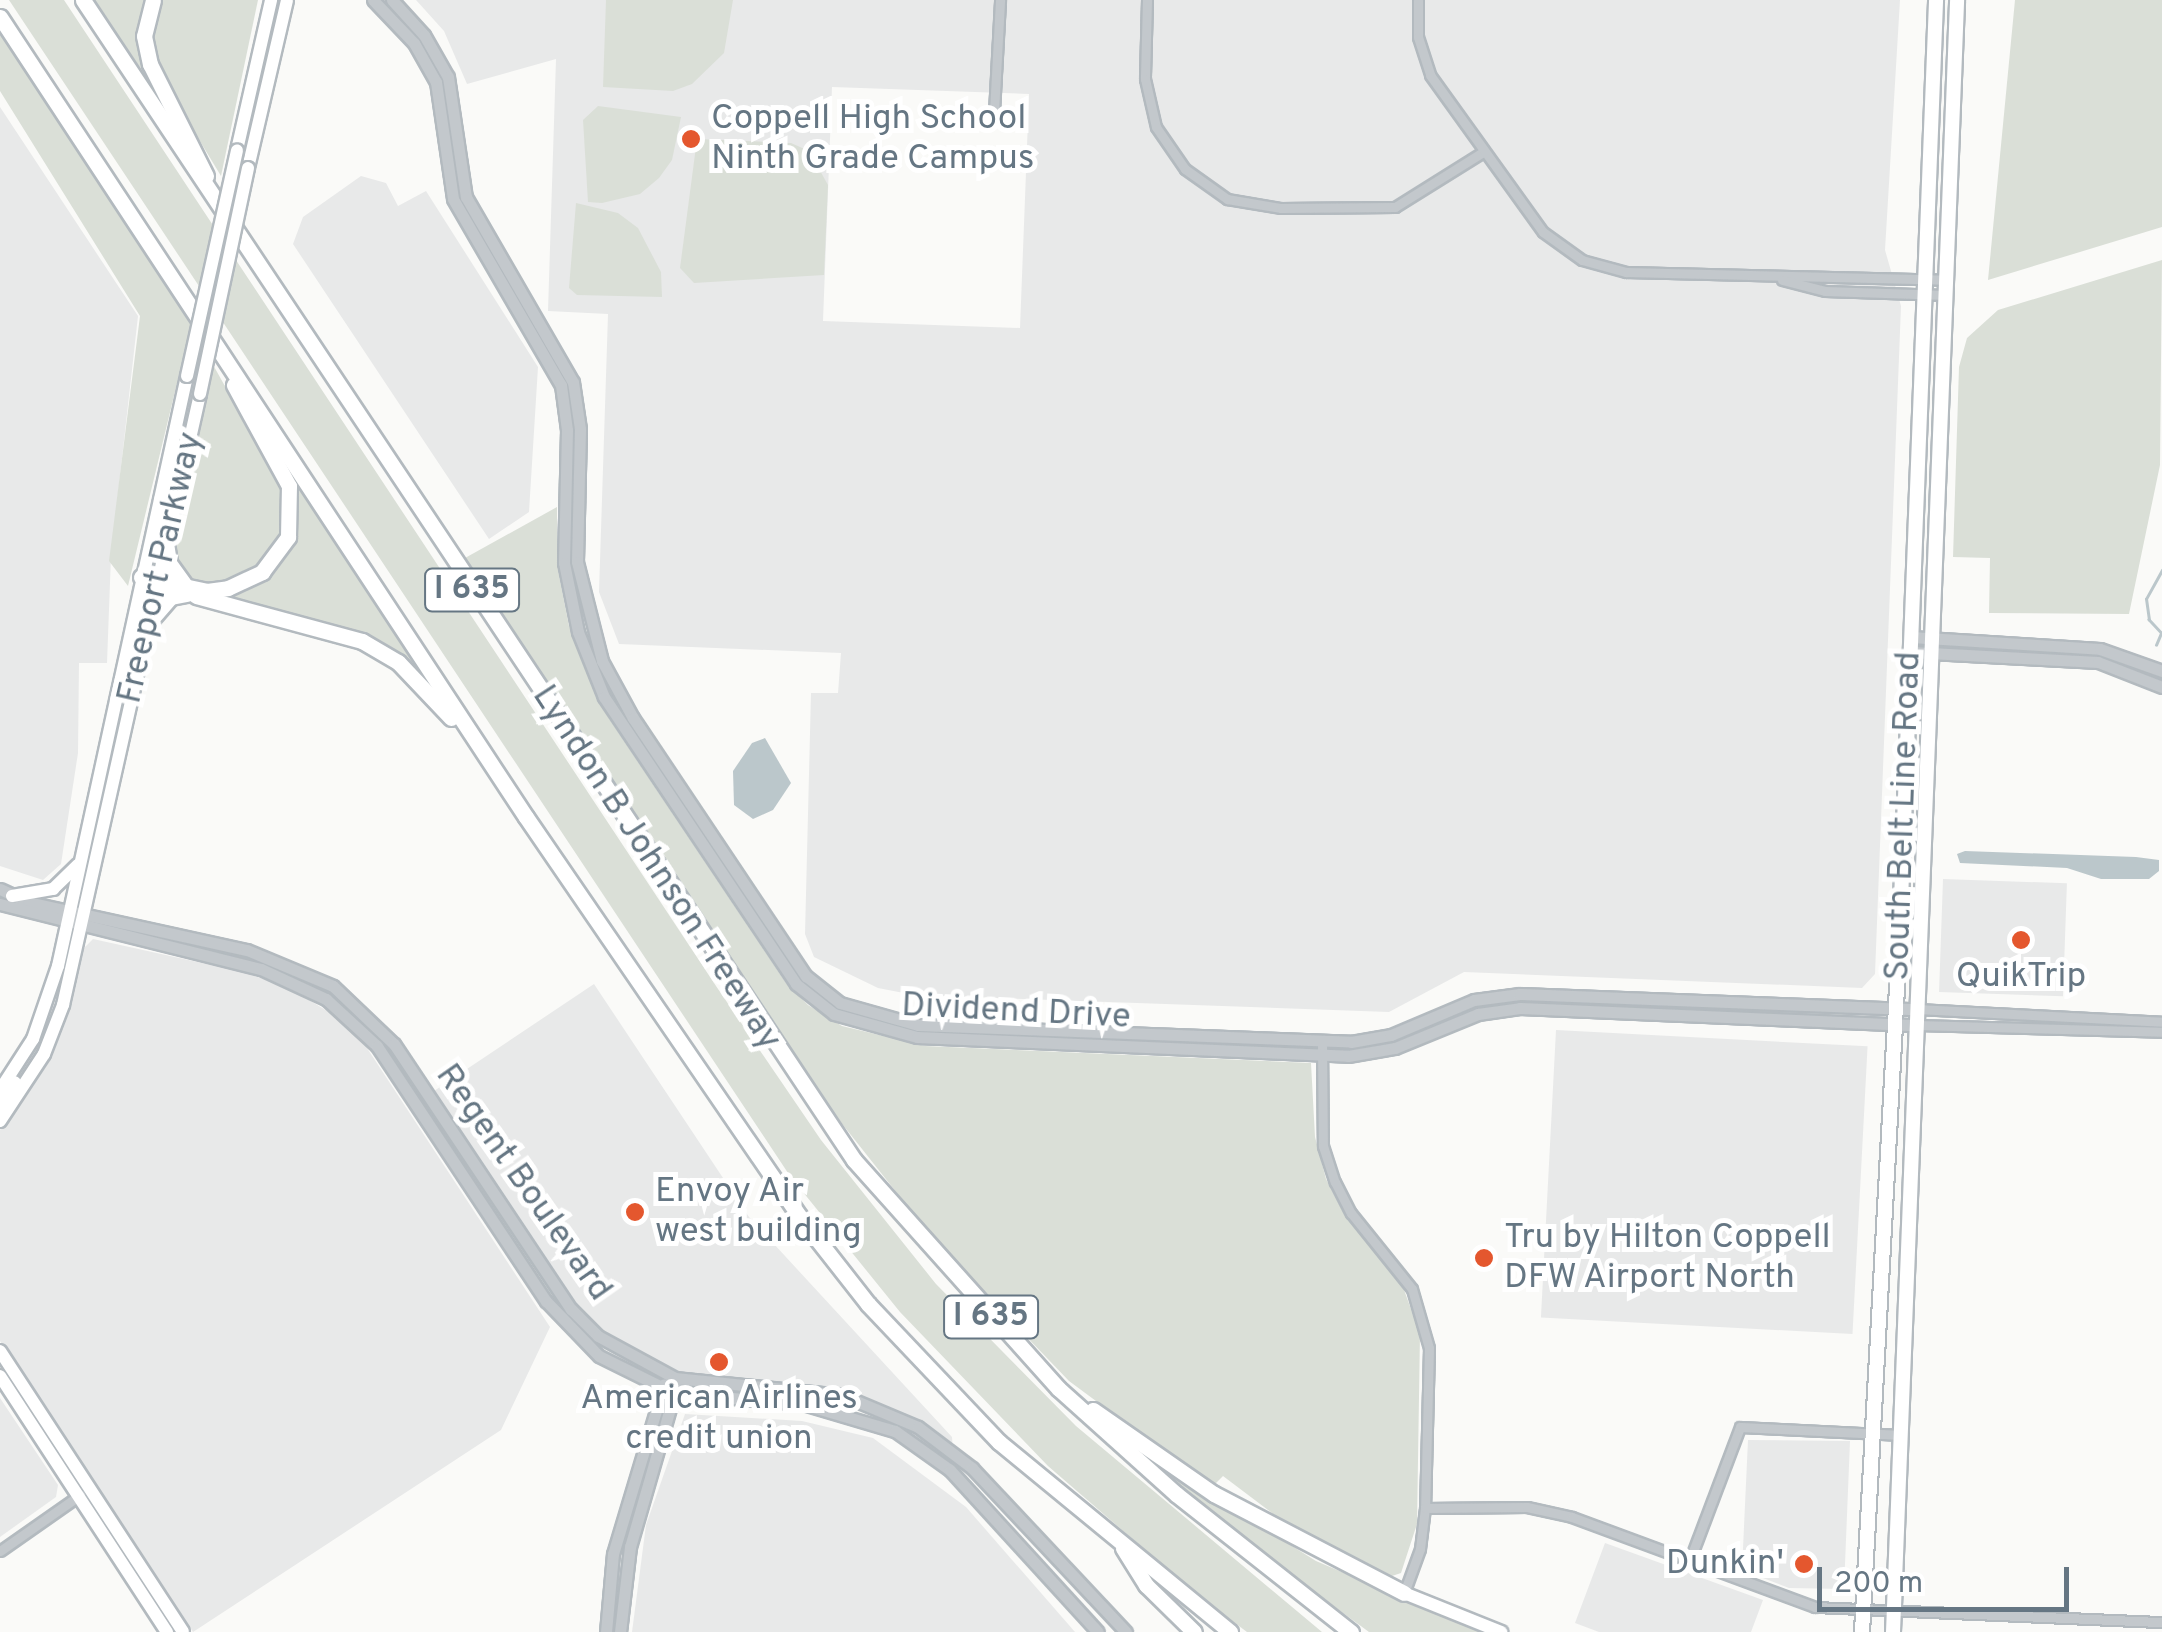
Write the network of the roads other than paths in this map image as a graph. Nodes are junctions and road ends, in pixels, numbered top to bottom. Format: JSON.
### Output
{"nodes":[{"id":1,"x":83,"y":0,"type":"edge"},
{"id":2,"x":153,"y":0,"type":"edge"},
{"id":3,"x":272,"y":0,"type":"edge"},
{"id":4,"x":287,"y":0,"type":"edge"},
{"id":5,"x":373,"y":0,"type":"edge"},
{"id":6,"x":392,"y":0,"type":"edge"},
{"id":7,"x":1000,"y":0,"type":"edge"},
{"id":8,"x":1148,"y":0,"type":"edge"},
{"id":9,"x":1418,"y":0,"type":"edge"},
{"id":10,"x":1936,"y":0,"type":"edge"},
{"id":11,"x":1957,"y":0,"type":"edge"},
{"id":12,"x":0,"y":17,"type":"edge"},
{"id":13,"x":1934,"y":52,"type":"junction"},
{"id":14,"x":1955,"y":54,"type":"junction"},
{"id":15,"x":994,"y":112,"type":"dead end"},
{"id":16,"x":1483,"y":152,"type":"junction"},
{"id":17,"x":460,"y":198,"type":"junction"},
{"id":18,"x":142,"y":231,"type":"junction"},
{"id":19,"x":242,"y":244,"type":"junction"},
{"id":20,"x":1780,"y":278,"type":"junction"},
{"id":21,"x":1924,"y":287,"type":"junction"},
{"id":22,"x":1946,"y":288,"type":"junction"},
{"id":23,"x":166,"y":543,"type":"junction"},
{"id":24,"x":149,"y":582,"type":"junction"},
{"id":25,"x":187,"y":591,"type":"junction"},
{"id":26,"x":148,"y":623,"type":"junction"},
{"id":27,"x":1911,"y":645,"type":"junction"},
{"id":28,"x":1932,"y":646,"type":"junction"},
{"id":29,"x":2161,"y":676,"type":"edge"},
{"id":30,"x":526,"y":817,"type":"junction"},
{"id":31,"x":82,"y":858,"type":"junction"},
{"id":32,"x":732,"y":878,"type":"junction"},
{"id":33,"x":4,"y":897,"type":"edge"},
{"id":34,"x":76,"y":919,"type":"junction"},
{"id":35,"x":1633,"y":998,"type":"junction"},
{"id":36,"x":1632,"y":1013,"type":"junction"},
{"id":37,"x":1894,"y":1016,"type":"junction"},
{"id":38,"x":1917,"y":1017,"type":"junction"},
{"id":39,"x":2162,"y":1022,"type":"edge"},
{"id":40,"x":2162,"y":1032,"type":"edge"},
{"id":41,"x":1322,"y":1041,"type":"junction"},
{"id":42,"x":1322,"y":1055,"type":"junction"},
{"id":43,"x":20,"y":1060,"type":"junction"},
{"id":44,"x":0,"y":1090,"type":"edge"},
{"id":45,"x":0,"y":1106,"type":"edge"},
{"id":46,"x":0,"y":1120,"type":"edge"},
{"id":47,"x":0,"y":1351,"type":"edge"},
{"id":48,"x":0,"y":1376,"type":"edge"},
{"id":49,"x":673,"y":1377,"type":"junction"},
{"id":50,"x":1059,"y":1389,"type":"junction"},
{"id":51,"x":668,"y":1391,"type":"junction"},
{"id":52,"x":1874,"y":1434,"type":"junction"},
{"id":53,"x":1902,"y":1435,"type":"junction"},
{"id":54,"x":84,"y":1493,"type":"junction"},
{"id":55,"x":1425,"y":1508,"type":"junction"},
{"id":56,"x":1113,"y":1534,"type":"junction"},
{"id":57,"x":0,"y":1551,"type":"edge"},
{"id":58,"x":1689,"y":1562,"type":"junction"},
{"id":59,"x":1404,"y":1592,"type":"junction"},
{"id":60,"x":607,"y":1597,"type":"junction"},
{"id":61,"x":623,"y":1598,"type":"junction"},
{"id":62,"x":1865,"y":1611,"type":"junction"},
{"id":63,"x":1894,"y":1612,"type":"junction"},
{"id":64,"x":166,"y":1621,"type":"edge"},
{"id":65,"x":2162,"y":1622,"type":"edge"},
{"id":66,"x":182,"y":1632,"type":"edge"},
{"id":67,"x":606,"y":1632,"type":"edge"},
{"id":68,"x":620,"y":1632,"type":"edge"},
{"id":69,"x":1098,"y":1632,"type":"edge"},
{"id":70,"x":1126,"y":1632,"type":"edge"},
{"id":71,"x":1194,"y":1632,"type":"edge"},
{"id":72,"x":1230,"y":1632,"type":"edge"},
{"id":73,"x":1351,"y":1632,"type":"edge"},
{"id":74,"x":1501,"y":1632,"type":"edge"},
{"id":75,"x":1862,"y":1632,"type":"edge"},
{"id":76,"x":1893,"y":1632,"type":"edge"}],
"edges":[{"from":1,"to":19,"type":"highway","name":"Lyndon B Johnson Freeway","number":"I 635"},
{"from":2,"to":19,"type":"highway"},
{"from":3,"to":24,"type":"main road","name":"Freeport Parkway","bridge":true},
{"from":4,"to":23,"type":"main road","name":"Freeport Parkway","bridge":true},
{"from":5,"to":17,"type":"street","name":"Dividend Drive"},
{"from":6,"to":17,"type":"street","name":"Dividend Drive"},
{"from":7,"to":15,"type":"street"},
{"from":8,"to":16,"type":"street"},
{"from":9,"to":16,"type":"street"},
{"from":10,"to":13,"type":"main road","name":"South Belt Line Road"},
{"from":11,"to":14,"type":"main road","name":"South Belt Line Road"},
{"from":12,"to":18,"type":"highway","number":"I 635"},
{"from":13,"to":14,"type":"main road"},
{"from":13,"to":21,"type":"main road","name":"South Belt Line Road"},
{"from":14,"to":22,"type":"main road","name":"South Belt Line Road"},
{"from":16,"to":20,"type":"street"},
{"from":17,"to":32,"type":"street","name":"Dividend Drive"},
{"from":18,"to":25,"type":"highway"},
{"from":18,"to":30,"type":"highway","number":"I 635"},
{"from":19,"to":50,"type":"highway","name":"Lyndon B Johnson Freeway","number":"I 635"},
{"from":20,"to":21,"type":"street"},
{"from":20,"to":21,"type":"street"},
{"from":21,"to":22,"type":"street"},
{"from":21,"to":27,"type":"main road","name":"South Belt Line Road"},
{"from":22,"to":28,"type":"main road","name":"South Belt Line Road"},
{"from":23,"to":24,"type":"main road","name":"Freeport Parkway"},
{"from":23,"to":25,"type":"highway"},
{"from":24,"to":25,"type":"highway"},
{"from":24,"to":26,"type":"main road","name":"Freeport Parkway"},
{"from":24,"to":31,"type":"main road","name":"Freeport Parkway"},
{"from":25,"to":26,"type":"highway"},
{"from":25,"to":30,"type":"highway"},
{"from":26,"to":34,"type":"main road","name":"Freeport Parkway"},
{"from":27,"to":28,"type":"street"},
{"from":27,"to":37,"type":"main road","name":"South Belt Line Road"},
{"from":28,"to":29,"type":"street"},
{"from":28,"to":38,"type":"main road","name":"South Belt Line Road"},
{"from":30,"to":56,"type":"highway","number":"I 635"},
{"from":31,"to":33,"type":"main road"},
{"from":31,"to":34,"type":"main road","name":"Freeport Parkway"},
{"from":32,"to":41,"type":"street","name":"Dividend Drive"},
{"from":32,"to":42,"type":"street","name":"Dividend Drive"},
{"from":33,"to":34,"type":"street","name":"Regent Boulevard"},
{"from":34,"to":43,"type":"main road","name":"Freeport Parkway"},
{"from":34,"to":46,"type":"main road","name":"Freeport Parkway"},
{"from":34,"to":49,"type":"street","name":"Regent Boulevard"},
{"from":34,"to":51,"type":"street","name":"Regent Boulevard"},
{"from":35,"to":36,"type":"street"},
{"from":35,"to":37,"type":"street","name":"Dividend Drive"},
{"from":35,"to":41,"type":"street","name":"Dividend Drive"},
{"from":36,"to":37,"type":"street","name":"Dividend Drive"},
{"from":36,"to":42,"type":"street","name":"Dividend Drive"},
{"from":37,"to":38,"type":"street","name":"Dividend Drive"},
{"from":37,"to":52,"type":"main road","name":"South Belt Line Road"},
{"from":38,"to":39,"type":"street","name":"Dividend Drive"},
{"from":38,"to":40,"type":"street","name":"Dividend Drive"},
{"from":38,"to":53,"type":"main road","name":"South Belt Line Road"},
{"from":41,"to":42,"type":"street"},
{"from":42,"to":55,"type":"street"},
{"from":43,"to":44,"type":"main road","name":"Freeport Parkway"},
{"from":43,"to":45,"type":"main road"},
{"from":47,"to":54,"type":"main road"},
{"from":48,"to":54,"type":"main road"},
{"from":49,"to":51,"type":"street"},
{"from":49,"to":70,"type":"street","name":"Regent Boulevard"},
{"from":50,"to":59,"type":"highway"},
{"from":50,"to":73,"type":"highway","name":"Lyndon B Johnson Freeway","number":"I 635"},
{"from":51,"to":60,"type":"street"},
{"from":51,"to":61,"type":"street"},
{"from":51,"to":69,"type":"street","name":"Regent Boulevard"},
{"from":52,"to":53,"type":"street"},
{"from":52,"to":58,"type":"street"},
{"from":52,"to":62,"type":"main road","name":"South Belt Line Road"},
{"from":53,"to":63,"type":"main road","name":"South Belt Line Road"},
{"from":54,"to":57,"type":"street"},
{"from":54,"to":64,"type":"main road"},
{"from":55,"to":58,"type":"street"},
{"from":55,"to":59,"type":"street"},
{"from":56,"to":71,"type":"highway"},
{"from":56,"to":72,"type":"highway","number":"I 635"},
{"from":58,"to":62,"type":"street"},
{"from":59,"to":74,"type":"main road"},
{"from":60,"to":61,"type":"street"},
{"from":60,"to":67,"type":"street"},
{"from":61,"to":68,"type":"street"},
{"from":62,"to":63,"type":"street"},
{"from":62,"to":75,"type":"main road","name":"South Belt Line Road"},
{"from":63,"to":65,"type":"street"},
{"from":63,"to":76,"type":"main road","name":"South Belt Line Road"},
{"from":64,"to":66,"type":"main road"}]}
